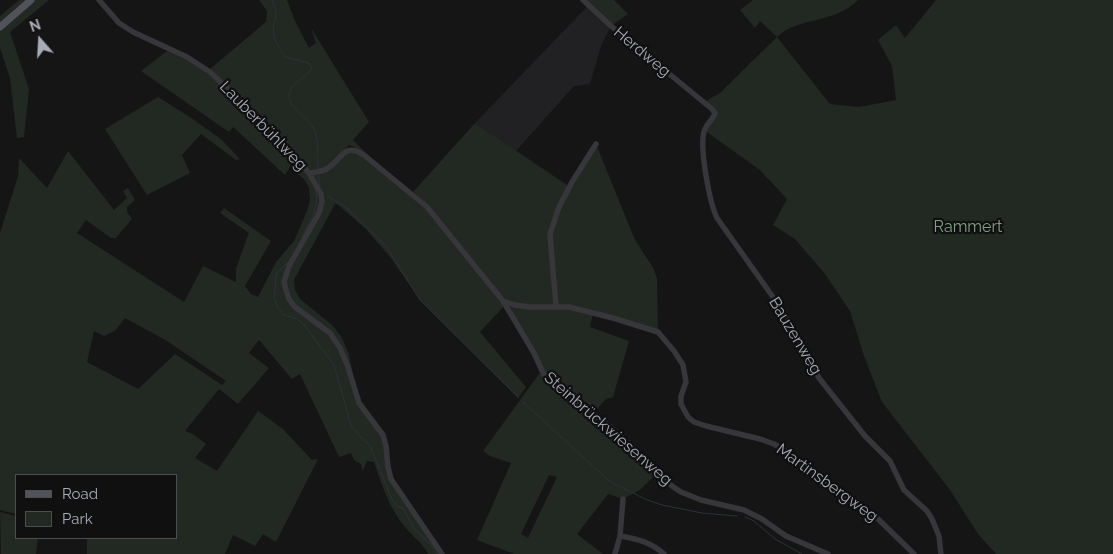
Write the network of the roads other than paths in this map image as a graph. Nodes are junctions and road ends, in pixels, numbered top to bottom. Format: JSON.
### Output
{"nodes":[{"id":1,"x":31,"y":0,"type":"edge"},
{"id":2,"x":98,"y":0,"type":"edge"},
{"id":3,"x":583,"y":0,"type":"edge"},
{"id":4,"x":0,"y":27,"type":"edge"},
{"id":5,"x":704,"y":102,"type":"joint"},
{"id":6,"x":596,"y":144,"type":"dead end"},
{"id":7,"x":312,"y":173,"type":"junction"},
{"id":8,"x":503,"y":301,"type":"junction"},
{"id":9,"x":556,"y":306,"type":"junction"},
{"id":10,"x":623,"y":499,"type":"dead end"},
{"id":11,"x":620,"y":536,"type":"junction"},
{"id":12,"x":442,"y":554,"type":"edge"},
{"id":13,"x":615,"y":554,"type":"edge"},
{"id":14,"x":664,"y":554,"type":"edge"},
{"id":15,"x":828,"y":554,"type":"edge"},
{"id":16,"x":914,"y":554,"type":"edge"},
{"id":17,"x":941,"y":554,"type":"edge"}],
"edges":[{"from":1,"to":4,"type":"main road"},
{"from":2,"to":7,"type":"street","name":"Lauberbühlweg"},
{"from":3,"to":5,"type":"street","name":"Herdweg"},
{"from":5,"to":17,"type":"street","name":"Bauzenweg"},
{"from":6,"to":9,"type":"street"},
{"from":7,"to":8,"type":"street","name":"Steinbrückwiesenweg"},
{"from":7,"to":12,"type":"street","name":"Lauberbühlweg"},
{"from":8,"to":9,"type":"street","name":"Martinsbergweg"},
{"from":8,"to":15,"type":"street","name":"Steinbrückwiesenweg"},
{"from":9,"to":16,"type":"street","name":"Martinsbergweg"},
{"from":10,"to":11,"type":"street"},
{"from":11,"to":13,"type":"street"},
{"from":11,"to":14,"type":"street"}]}
